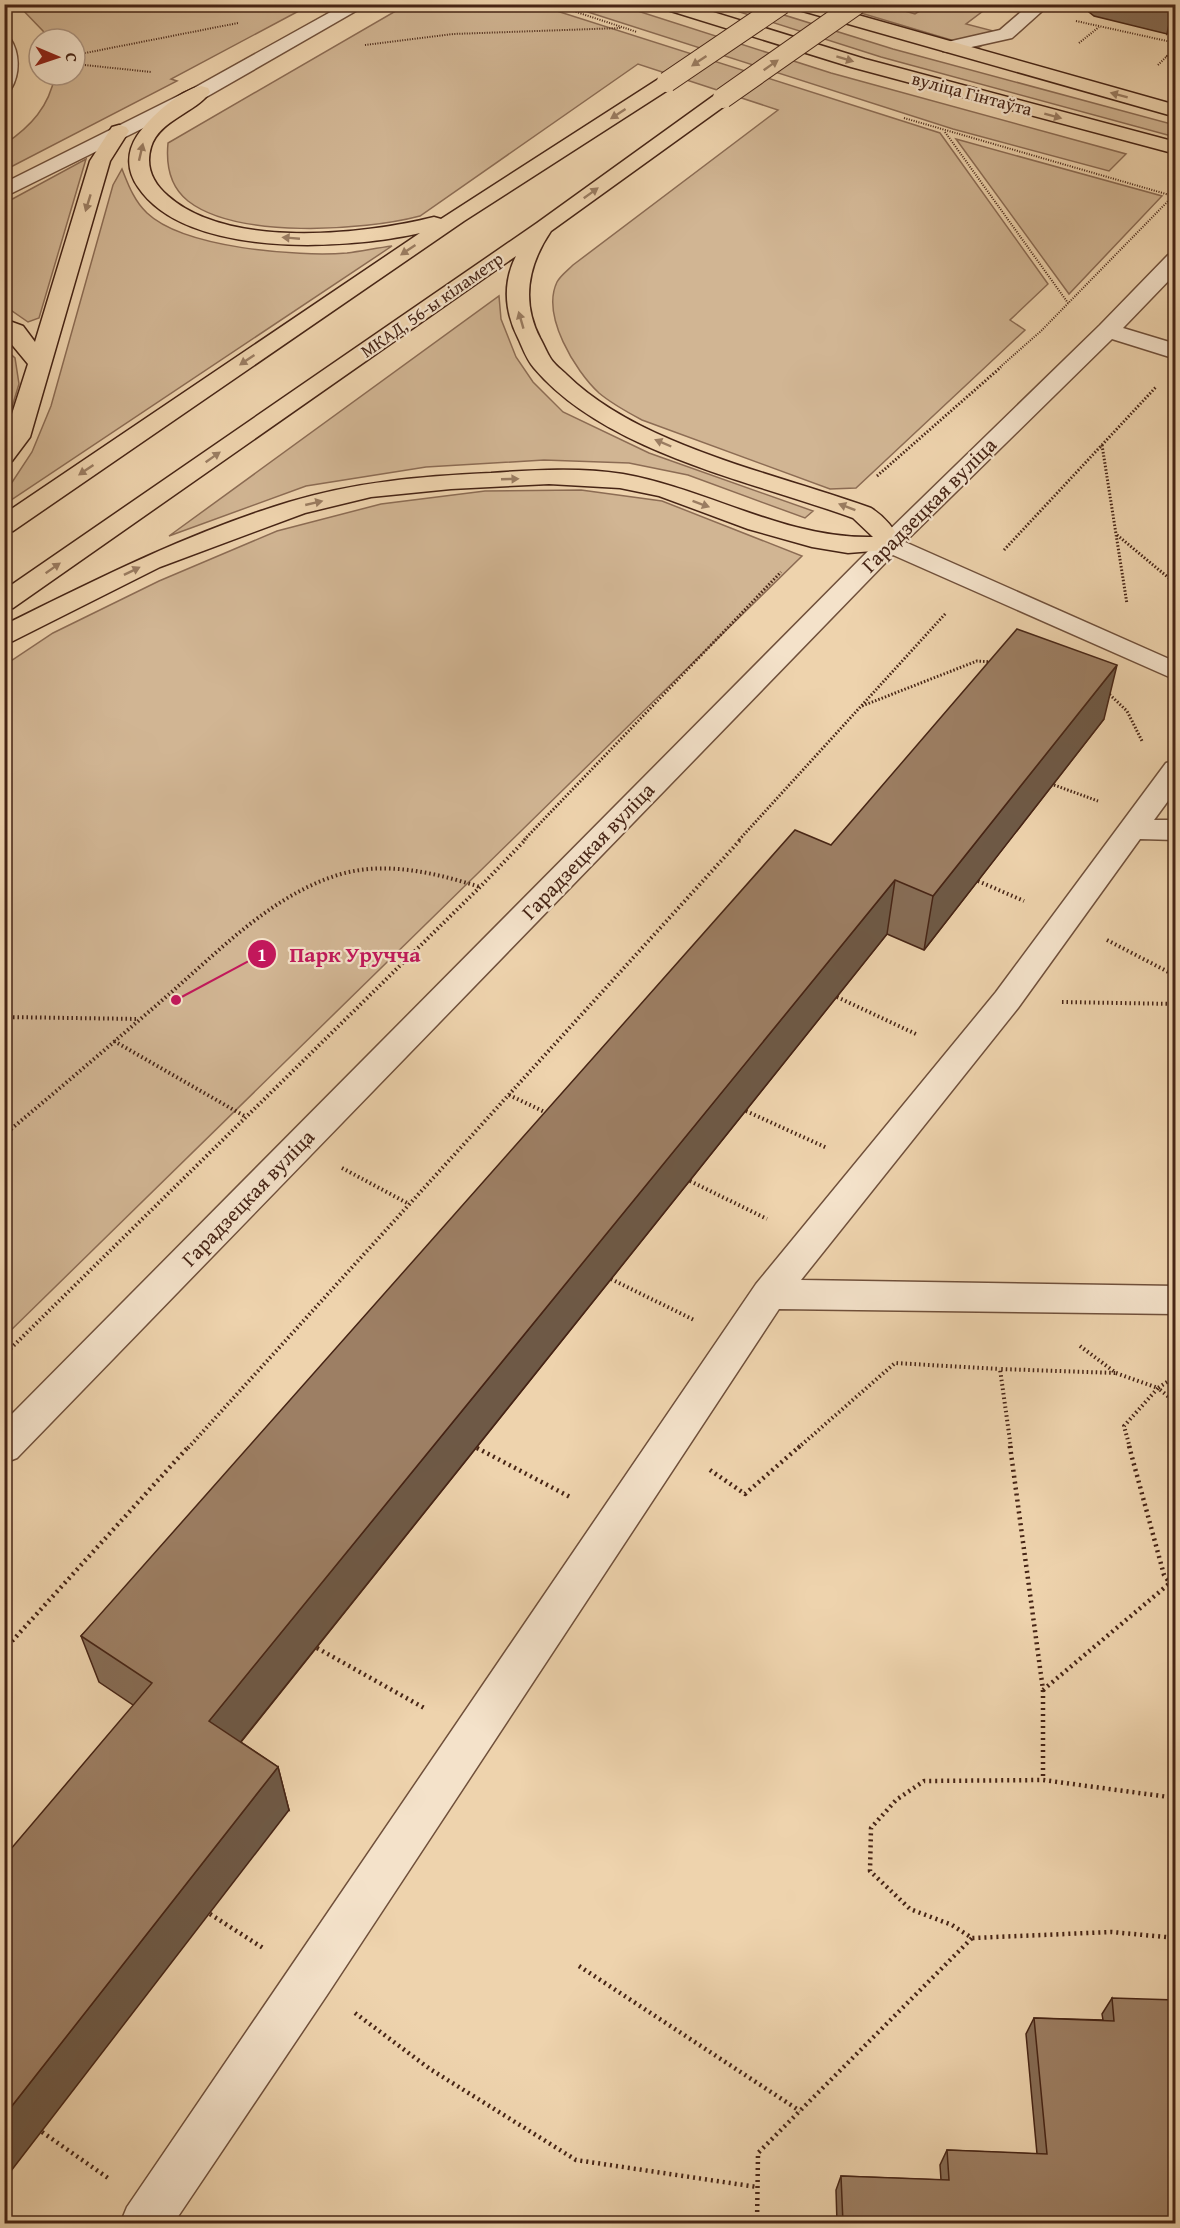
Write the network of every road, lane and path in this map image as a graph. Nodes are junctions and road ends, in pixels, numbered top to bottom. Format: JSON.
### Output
{"nodes":[{"id":1,"x":359,"y":4,"type":"edge"},
{"id":2,"x":667,"y":4,"type":"edge"},
{"id":3,"x":782,"y":4,"type":"edge"},
{"id":4,"x":856,"y":4,"type":"edge"},
{"id":5,"x":1041,"y":4,"type":"edge"},
{"id":6,"x":806,"y":7,"type":"edge"},
{"id":7,"x":1070,"y":20,"type":"dead end"},
{"id":8,"x":237,"y":23,"type":"dead end"},
{"id":9,"x":1100,"y":26,"type":"junction"},
{"id":10,"x":625,"y":28,"type":"dead end"},
{"id":11,"x":4,"y":42,"type":"edge"},
{"id":12,"x":1078,"y":44,"type":"dead end"},
{"id":13,"x":1176,"y":45,"type":"edge"},
{"id":14,"x":359,"y":46,"type":"dead end"},
{"id":15,"x":950,"y":47,"type":"junction"},
{"id":16,"x":87,"y":53,"type":"edge"},
{"id":17,"x":1166,"y":56,"type":"junction"},
{"id":18,"x":1176,"y":62,"type":"edge"},
{"id":19,"x":87,"y":65,"type":"edge"},
{"id":20,"x":1153,"y":70,"type":"dead end"},
{"id":21,"x":158,"y":73,"type":"dead end"},
{"id":22,"x":4,"y":86,"type":"edge"},
{"id":23,"x":201,"y":92,"type":"junction"},
{"id":24,"x":1176,"y":111,"type":"edge"},
{"id":25,"x":119,"y":131,"type":"junction"},
{"id":26,"x":945,"y":132,"type":"dead end"},
{"id":27,"x":1176,"y":148,"type":"edge"},
{"id":28,"x":4,"y":191,"type":"edge"},
{"id":29,"x":1173,"y":196,"type":"dead end"},
{"id":30,"x":457,"y":217,"type":"junction"},
{"id":31,"x":544,"y":227,"type":"junction"},
{"id":32,"x":1176,"y":260,"type":"edge"},
{"id":33,"x":1068,"y":303,"type":"junction"},
{"id":34,"x":4,"y":326,"type":"edge"},
{"id":35,"x":1108,"y":330,"type":"junction"},
{"id":36,"x":1176,"y":352,"type":"edge"},
{"id":37,"x":39,"y":362,"type":"junction"},
{"id":38,"x":1159,"y":383,"type":"dead end"},
{"id":39,"x":1102,"y":445,"type":"junction"},
{"id":40,"x":4,"y":456,"type":"edge"},
{"id":41,"x":872,"y":480,"type":"dead end"},
{"id":42,"x":4,"y":526,"type":"edge"},
{"id":43,"x":1116,"y":534,"type":"junction"},
{"id":44,"x":889,"y":544,"type":"junction"},
{"id":45,"x":782,"y":571,"type":"dead end"},
{"id":46,"x":975,"y":582,"type":"junction"},
{"id":47,"x":1176,"y":584,"type":"edge"},
{"id":48,"x":4,"y":602,"type":"edge"},
{"id":49,"x":4,"y":635,"type":"edge"},
{"id":50,"x":1135,"y":654,"type":"junction"},
{"id":51,"x":999,"y":662,"type":"edge"},
{"id":52,"x":1176,"y":672,"type":"edge"},
{"id":53,"x":1103,"y":688,"type":"edge"},
{"id":54,"x":862,"y":707,"type":"junction"},
{"id":55,"x":1170,"y":777,"type":"edge"},
{"id":56,"x":1132,"y":829,"type":"junction"},
{"id":57,"x":1176,"y":830,"type":"edge"},
{"id":58,"x":480,"y":887,"type":"junction"},
{"id":59,"x":1067,"y":919,"type":"junction"},
{"id":60,"x":1176,"y":976,"type":"edge"},
{"id":61,"x":837,"y":996,"type":"edge"},
{"id":62,"x":1007,"y":1000,"type":"junction"},
{"id":63,"x":1176,"y":1004,"type":"edge"},
{"id":64,"x":4,"y":1017,"type":"edge"},
{"id":65,"x":140,"y":1019,"type":"junction"},
{"id":66,"x":114,"y":1041,"type":"junction"},
{"id":67,"x":962,"y":1056,"type":"junction"},
{"id":68,"x":509,"y":1095,"type":"junction"},
{"id":69,"x":746,"y":1111,"type":"edge"},
{"id":70,"x":246,"y":1117,"type":"junction"},
{"id":71,"x":559,"y":1119,"type":"edge"},
{"id":72,"x":4,"y":1135,"type":"edge"},
{"id":73,"x":340,"y":1167,"type":"dead end"},
{"id":74,"x":870,"y":1169,"type":"junction"},
{"id":75,"x":690,"y":1181,"type":"edge"},
{"id":76,"x":410,"y":1204,"type":"junction"},
{"id":77,"x":812,"y":1241,"type":"junction"},
{"id":78,"x":611,"y":1279,"type":"edge"},
{"id":79,"x":769,"y":1294,"type":"junction"},
{"id":80,"x":1176,"y":1300,"type":"edge"},
{"id":81,"x":737,"y":1341,"type":"junction"},
{"id":82,"x":1079,"y":1346,"type":"dead end"},
{"id":83,"x":4,"y":1355,"type":"edge"},
{"id":84,"x":1000,"y":1369,"type":"junction"},
{"id":85,"x":1116,"y":1373,"type":"junction"},
{"id":86,"x":1176,"y":1376,"type":"edge"},
{"id":87,"x":1158,"y":1388,"type":"junction"},
{"id":88,"x":1176,"y":1403,"type":"edge"},
{"id":89,"x":669,"y":1443,"type":"junction"},
{"id":90,"x":4,"y":1447,"type":"edge"},
{"id":91,"x":477,"y":1448,"type":"edge"},
{"id":92,"x":616,"y":1522,"type":"junction"},
{"id":93,"x":1170,"y":1583,"type":"junction"},
{"id":94,"x":1176,"y":1591,"type":"edge"},
{"id":95,"x":317,"y":1648,"type":"edge"},
{"id":96,"x":4,"y":1650,"type":"edge"},
{"id":97,"x":1043,"y":1690,"type":"junction"},
{"id":98,"x":472,"y":1736,"type":"junction"},
{"id":99,"x":1043,"y":1780,"type":"junction"},
{"id":100,"x":1176,"y":1798,"type":"edge"},
{"id":101,"x":210,"y":1914,"type":"edge"},
{"id":102,"x":972,"y":1938,"type":"junction"},
{"id":103,"x":1176,"y":1938,"type":"edge"},
{"id":104,"x":579,"y":1966,"type":"dead end"},
{"id":105,"x":310,"y":1979,"type":"junction"},
{"id":106,"x":800,"y":2111,"type":"junction"},
{"id":107,"x":42,"y":2132,"type":"dead end"},
{"id":108,"x":758,"y":2187,"type":"junction"},
{"id":109,"x":148,"y":2217,"type":"edge"},
{"id":110,"x":757,"y":2223,"type":"edge"}],
"edges":[{"from":1,"to":23,"type":"street"},
{"from":2,"to":27,"type":"main road","name":"вуліца Гінтаўта","one_way":true},
{"from":3,"to":30,"type":"main road","one_way":true,"bridge":true},
{"from":31,"to":4,"type":"main road","name":"МКАД, 56-ы кіламетр","one_way":true,"bridge":true},
{"from":5,"to":15,"type":"street"},
{"from":6,"to":15,"type":"main road","name":"вуліца Гінтаўта"},
{"from":7,"to":9,"type":"path"},
{"from":8,"to":16,"type":"path"},
{"from":9,"to":12,"type":"path"},
{"from":9,"to":13,"type":"path"},
{"from":10,"to":14,"type":"path"},
{"from":11,"to":22,"type":"street"},
{"from":13,"to":17,"type":"path"},
{"from":24,"to":15,"type":"main road","name":"вуліца Гінтаўта","one_way":true},
{"from":17,"to":18,"type":"path"},
{"from":17,"to":20,"type":"path"},
{"from":19,"to":21,"type":"path"},
{"from":23,"to":25,"type":"street"},
{"from":30,"to":23,"type":"main road","one_way":true},
{"from":25,"to":28,"type":"street"},
{"from":25,"to":37,"type":"main road","one_way":true},
{"from":26,"to":33,"type":"path"},
{"from":29,"to":33,"type":"path"},
{"from":30,"to":42,"type":"main road","one_way":true},
{"from":44,"to":31,"type":"main road","one_way":true},
{"from":48,"to":31,"type":"main road","name":"МКАД, 56-ы кіламетр","one_way":true},
{"from":32,"to":35,"type":"street","name":"Гарадзецкая вуліца"},
{"from":33,"to":41,"type":"path"},
{"from":34,"to":37,"type":"main road"},
{"from":35,"to":36,"type":"street"},
{"from":35,"to":44,"type":"street","name":"Гарадзецкая вуліца"},
{"from":37,"to":40,"type":"main road"},
{"from":38,"to":39,"type":"path"},
{"from":39,"to":43,"type":"path"},
{"from":39,"to":46,"type":"path"},
{"from":43,"to":47,"type":"path"},
{"from":43,"to":50,"type":"path"},
{"from":44,"to":46,"type":"street"},
{"from":49,"to":44,"type":"main road","one_way":true},
{"from":44,"to":90,"type":"street","name":"Гарадзецкая вуліца"},
{"from":45,"to":58,"type":"path"},
{"from":46,"to":50,"type":"street"},
{"from":46,"to":54,"type":"path"},
{"from":50,"to":52,"type":"street"},
{"from":51,"to":54,"type":"path"},
{"from":53,"to":55,"type":"path"},
{"from":54,"to":68,"type":"path"},
{"from":55,"to":56,"type":"street"},
{"from":56,"to":57,"type":"street"},
{"from":56,"to":59,"type":"street"},
{"from":58,"to":65,"type":"path"},
{"from":58,"to":70,"type":"path"},
{"from":59,"to":60,"type":"path"},
{"from":59,"to":62,"type":"street"},
{"from":61,"to":67,"type":"path"},
{"from":62,"to":63,"type":"path"},
{"from":62,"to":67,"type":"street"},
{"from":64,"to":65,"type":"path"},
{"from":65,"to":66,"type":"path"},
{"from":66,"to":70,"type":"path"},
{"from":66,"to":72,"type":"path"},
{"from":67,"to":74,"type":"street"},
{"from":68,"to":71,"type":"path"},
{"from":68,"to":76,"type":"path"},
{"from":69,"to":74,"type":"path"},
{"from":70,"to":83,"type":"path"},
{"from":73,"to":76,"type":"path"},
{"from":74,"to":77,"type":"street"},
{"from":75,"to":77,"type":"path"},
{"from":76,"to":96,"type":"path"},
{"from":77,"to":79,"type":"street"},
{"from":78,"to":81,"type":"path"},
{"from":79,"to":80,"type":"street"},
{"from":79,"to":81,"type":"street"},
{"from":81,"to":89,"type":"street"},
{"from":82,"to":85,"type":"path"},
{"from":84,"to":85,"type":"path"},
{"from":84,"to":89,"type":"path"},
{"from":84,"to":97,"type":"path"},
{"from":85,"to":87,"type":"path"},
{"from":86,"to":87,"type":"path"},
{"from":87,"to":88,"type":"path"},
{"from":87,"to":93,"type":"path"},
{"from":89,"to":92,"type":"street"},
{"from":91,"to":92,"type":"path"},
{"from":92,"to":98,"type":"street"},
{"from":93,"to":94,"type":"path"},
{"from":93,"to":97,"type":"path"},
{"from":95,"to":98,"type":"path"},
{"from":97,"to":99,"type":"path"},
{"from":98,"to":105,"type":"street"},
{"from":99,"to":100,"type":"path"},
{"from":99,"to":102,"type":"path"},
{"from":101,"to":105,"type":"path"},
{"from":102,"to":103,"type":"path"},
{"from":102,"to":106,"type":"path"},
{"from":104,"to":106,"type":"path"},
{"from":105,"to":108,"type":"path"},
{"from":105,"to":109,"type":"street"},
{"from":106,"to":108,"type":"path"},
{"from":107,"to":109,"type":"path"},
{"from":108,"to":110,"type":"path"}]}
